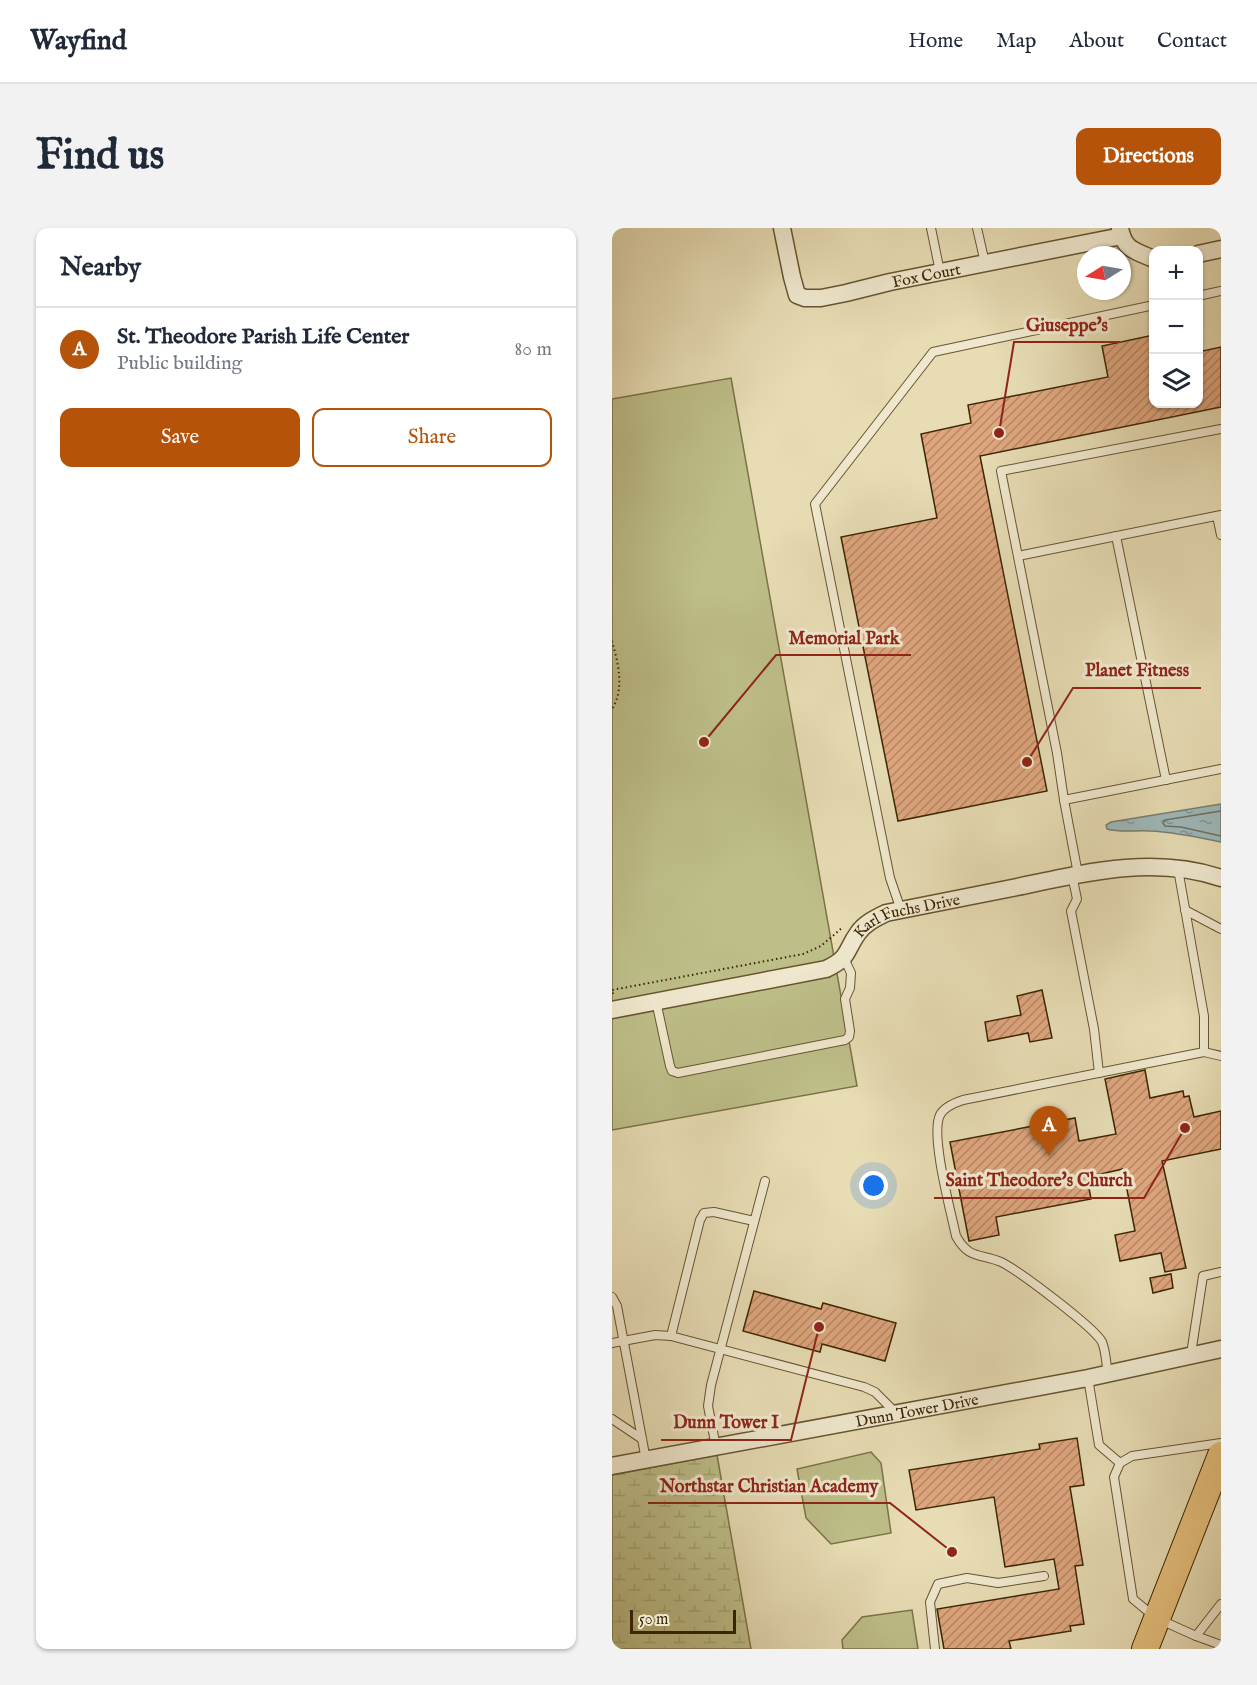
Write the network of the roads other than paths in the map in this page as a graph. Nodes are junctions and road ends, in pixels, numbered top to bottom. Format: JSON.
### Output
{"nodes":[{"id":1,"x":782,"y":228,"type":"edge"},
{"id":2,"x":931,"y":228,"type":"edge"},
{"id":3,"x":977,"y":228,"type":"edge"},
{"id":4,"x":1121,"y":232,"type":"edge"},
{"id":5,"x":1221,"y":249,"type":"edge"},
{"id":6,"x":1203,"y":253,"type":"edge"},
{"id":7,"x":1149,"y":257,"type":"edge"},
{"id":8,"x":985,"y":263,"type":"junction"},
{"id":9,"x":939,"y":272,"type":"junction"},
{"id":10,"x":1221,"y":291,"type":"edge"},
{"id":11,"x":1203,"y":295,"type":"edge"},
{"id":12,"x":1149,"y":306,"type":"edge"},
{"id":13,"x":1221,"y":429,"type":"edge"},
{"id":14,"x":1219,"y":515,"type":"edge"},
{"id":15,"x":1116,"y":536,"type":"junction"},
{"id":16,"x":1221,"y":536,"type":"edge"},
{"id":17,"x":1018,"y":556,"type":"junction"},
{"id":18,"x":1221,"y":769,"type":"edge"},
{"id":19,"x":1166,"y":780,"type":"junction"},
{"id":20,"x":1064,"y":800,"type":"junction"},
{"id":21,"x":1178,"y":869,"type":"junction"},
{"id":22,"x":1075,"y":875,"type":"junction"},
{"id":23,"x":1221,"y":878,"type":"edge"},
{"id":24,"x":901,"y":910,"type":"junction"},
{"id":25,"x":1185,"y":910,"type":"junction"},
{"id":26,"x":1221,"y":929,"type":"edge"},
{"id":27,"x":844,"y":958,"type":"junction"},
{"id":28,"x":656,"y":1001,"type":"junction"},
{"id":29,"x":612,"y":1010,"type":"edge"},
{"id":30,"x":1204,"y":1052,"type":"junction"},
{"id":31,"x":1221,"y":1056,"type":"edge"},
{"id":32,"x":1099,"y":1073,"type":"junction"},
{"id":33,"x":765,"y":1181,"type":"dead end"},
{"id":34,"x":754,"y":1221,"type":"junction"},
{"id":35,"x":1221,"y":1272,"type":"edge"},
{"id":36,"x":612,"y":1297,"type":"edge"},
{"id":37,"x":671,"y":1336,"type":"junction"},
{"id":38,"x":622,"y":1341,"type":"junction"},
{"id":39,"x":612,"y":1343,"type":"edge"},
{"id":40,"x":720,"y":1349,"type":"junction"},
{"id":41,"x":1221,"y":1349,"type":"edge"},
{"id":42,"x":1191,"y":1354,"type":"junction"},
{"id":43,"x":1108,"y":1374,"type":"junction"},
{"id":44,"x":1088,"y":1378,"type":"junction"},
{"id":45,"x":897,"y":1414,"type":"junction"},
{"id":46,"x":612,"y":1419,"type":"edge"},
{"id":47,"x":642,"y":1439,"type":"junction"},
{"id":48,"x":1221,"y":1443,"type":"edge"},
{"id":49,"x":716,"y":1447,"type":"junction"},
{"id":50,"x":1221,"y":1455,"type":"edge"},
{"id":51,"x":646,"y":1460,"type":"junction"},
{"id":52,"x":1120,"y":1463,"type":"junction"},
{"id":53,"x":612,"y":1466,"type":"edge"},
{"id":54,"x":1044,"y":1576,"type":"dead end"},
{"id":55,"x":1221,"y":1604,"type":"edge"},
{"id":56,"x":1156,"y":1618,"type":"junction"},
{"id":57,"x":1196,"y":1636,"type":"junction"},
{"id":58,"x":1221,"y":1645,"type":"edge"},
{"id":59,"x":934,"y":1649,"type":"edge"},
{"id":60,"x":1145,"y":1649,"type":"edge"}],
"edges":[{"from":1,"to":9,"type":"street","name":"Fox Court"},
{"from":2,"to":9,"type":"lane"},
{"from":3,"to":8,"type":"lane"},
{"from":4,"to":7,"type":"street"},
{"from":4,"to":8,"type":"street","name":"Fox Court"},
{"from":5,"to":6,"type":"street"},
{"from":8,"to":9,"type":"street","name":"Fox Court"},
{"from":10,"to":11,"type":"lane"},
{"from":12,"to":24,"type":"lane"},
{"from":13,"to":17,"type":"lane"},
{"from":14,"to":15,"type":"lane"},
{"from":14,"to":16,"type":"lane"},
{"from":15,"to":17,"type":"lane"},
{"from":15,"to":19,"type":"lane"},
{"from":17,"to":20,"type":"lane"},
{"from":18,"to":19,"type":"lane"},
{"from":19,"to":20,"type":"lane"},
{"from":20,"to":22,"type":"lane"},
{"from":21,"to":22,"type":"street","name":"Karl Fuchs Drive"},
{"from":21,"to":23,"type":"street","name":"Karl Fuchs Drive"},
{"from":21,"to":25,"type":"lane"},
{"from":22,"to":24,"type":"street","name":"Karl Fuchs Drive"},
{"from":22,"to":32,"type":"lane"},
{"from":24,"to":27,"type":"street","name":"Karl Fuchs Drive"},
{"from":25,"to":26,"type":"lane"},
{"from":25,"to":30,"type":"lane"},
{"from":27,"to":28,"type":"street","name":"Karl Fuchs Drive"},
{"from":27,"to":28,"type":"lane"},
{"from":28,"to":29,"type":"street","name":"Karl Fuchs Drive"},
{"from":30,"to":31,"type":"lane"},
{"from":30,"to":32,"type":"lane"},
{"from":32,"to":43,"type":"lane"},
{"from":33,"to":34,"type":"lane"},
{"from":34,"to":37,"type":"lane"},
{"from":34,"to":40,"type":"lane"},
{"from":35,"to":42,"type":"lane"},
{"from":36,"to":38,"type":"lane"},
{"from":37,"to":38,"type":"lane"},
{"from":37,"to":40,"type":"lane"},
{"from":38,"to":39,"type":"lane"},
{"from":38,"to":47,"type":"lane"},
{"from":40,"to":45,"type":"lane"},
{"from":40,"to":49,"type":"lane"},
{"from":41,"to":42,"type":"street","name":"Dunn Tower Drive"},
{"from":42,"to":43,"type":"street","name":"Dunn Tower Drive"},
{"from":43,"to":44,"type":"street","name":"Dunn Tower Drive"},
{"from":44,"to":45,"type":"street","name":"Dunn Tower Drive"},
{"from":44,"to":52,"type":"lane"},
{"from":45,"to":49,"type":"street","name":"Dunn Tower Drive"},
{"from":46,"to":47,"type":"lane"},
{"from":47,"to":51,"type":"lane"},
{"from":48,"to":52,"type":"lane"},
{"from":49,"to":51,"type":"street","name":"Dunn Tower Drive"},
{"from":50,"to":56,"type":"main road"},
{"from":51,"to":53,"type":"street","name":"Dunn Tower Drive"},
{"from":52,"to":56,"type":"lane"},
{"from":54,"to":59,"type":"lane"},
{"from":55,"to":57,"type":"lane"},
{"from":56,"to":57,"type":"lane"},
{"from":56,"to":60,"type":"main road"},
{"from":57,"to":58,"type":"lane"}]}
